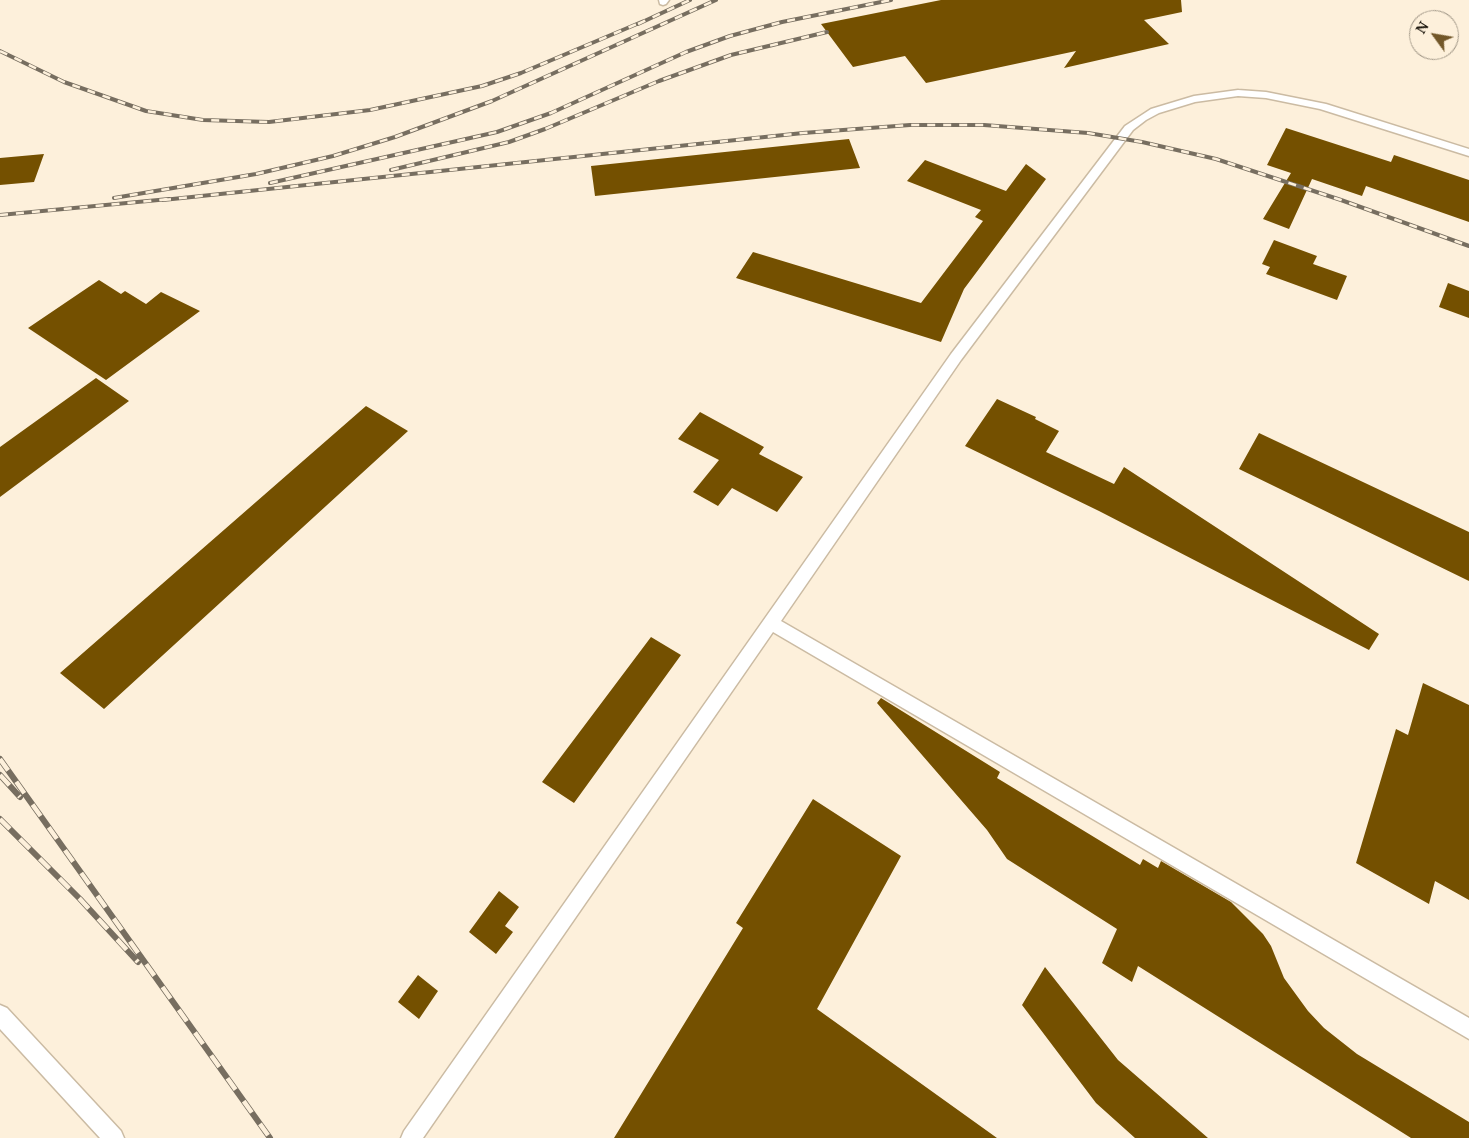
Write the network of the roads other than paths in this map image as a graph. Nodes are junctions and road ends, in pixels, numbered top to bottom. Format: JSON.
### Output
{"nodes":[{"id":1,"x":1469,"y":153,"type":"edge"},
{"id":2,"x":771,"y":623,"type":"junction"},
{"id":3,"x":0,"y":1015,"type":"edge"},
{"id":4,"x":1469,"y":1029,"type":"edge"},
{"id":5,"x":114,"y":1138,"type":"edge"},
{"id":6,"x":410,"y":1138,"type":"edge"}],
"edges":[{"from":1,"to":2,"type":"lane"},
{"from":2,"to":4,"type":"lane"},
{"from":2,"to":6,"type":"lane"},
{"from":3,"to":5,"type":"lane"}]}
